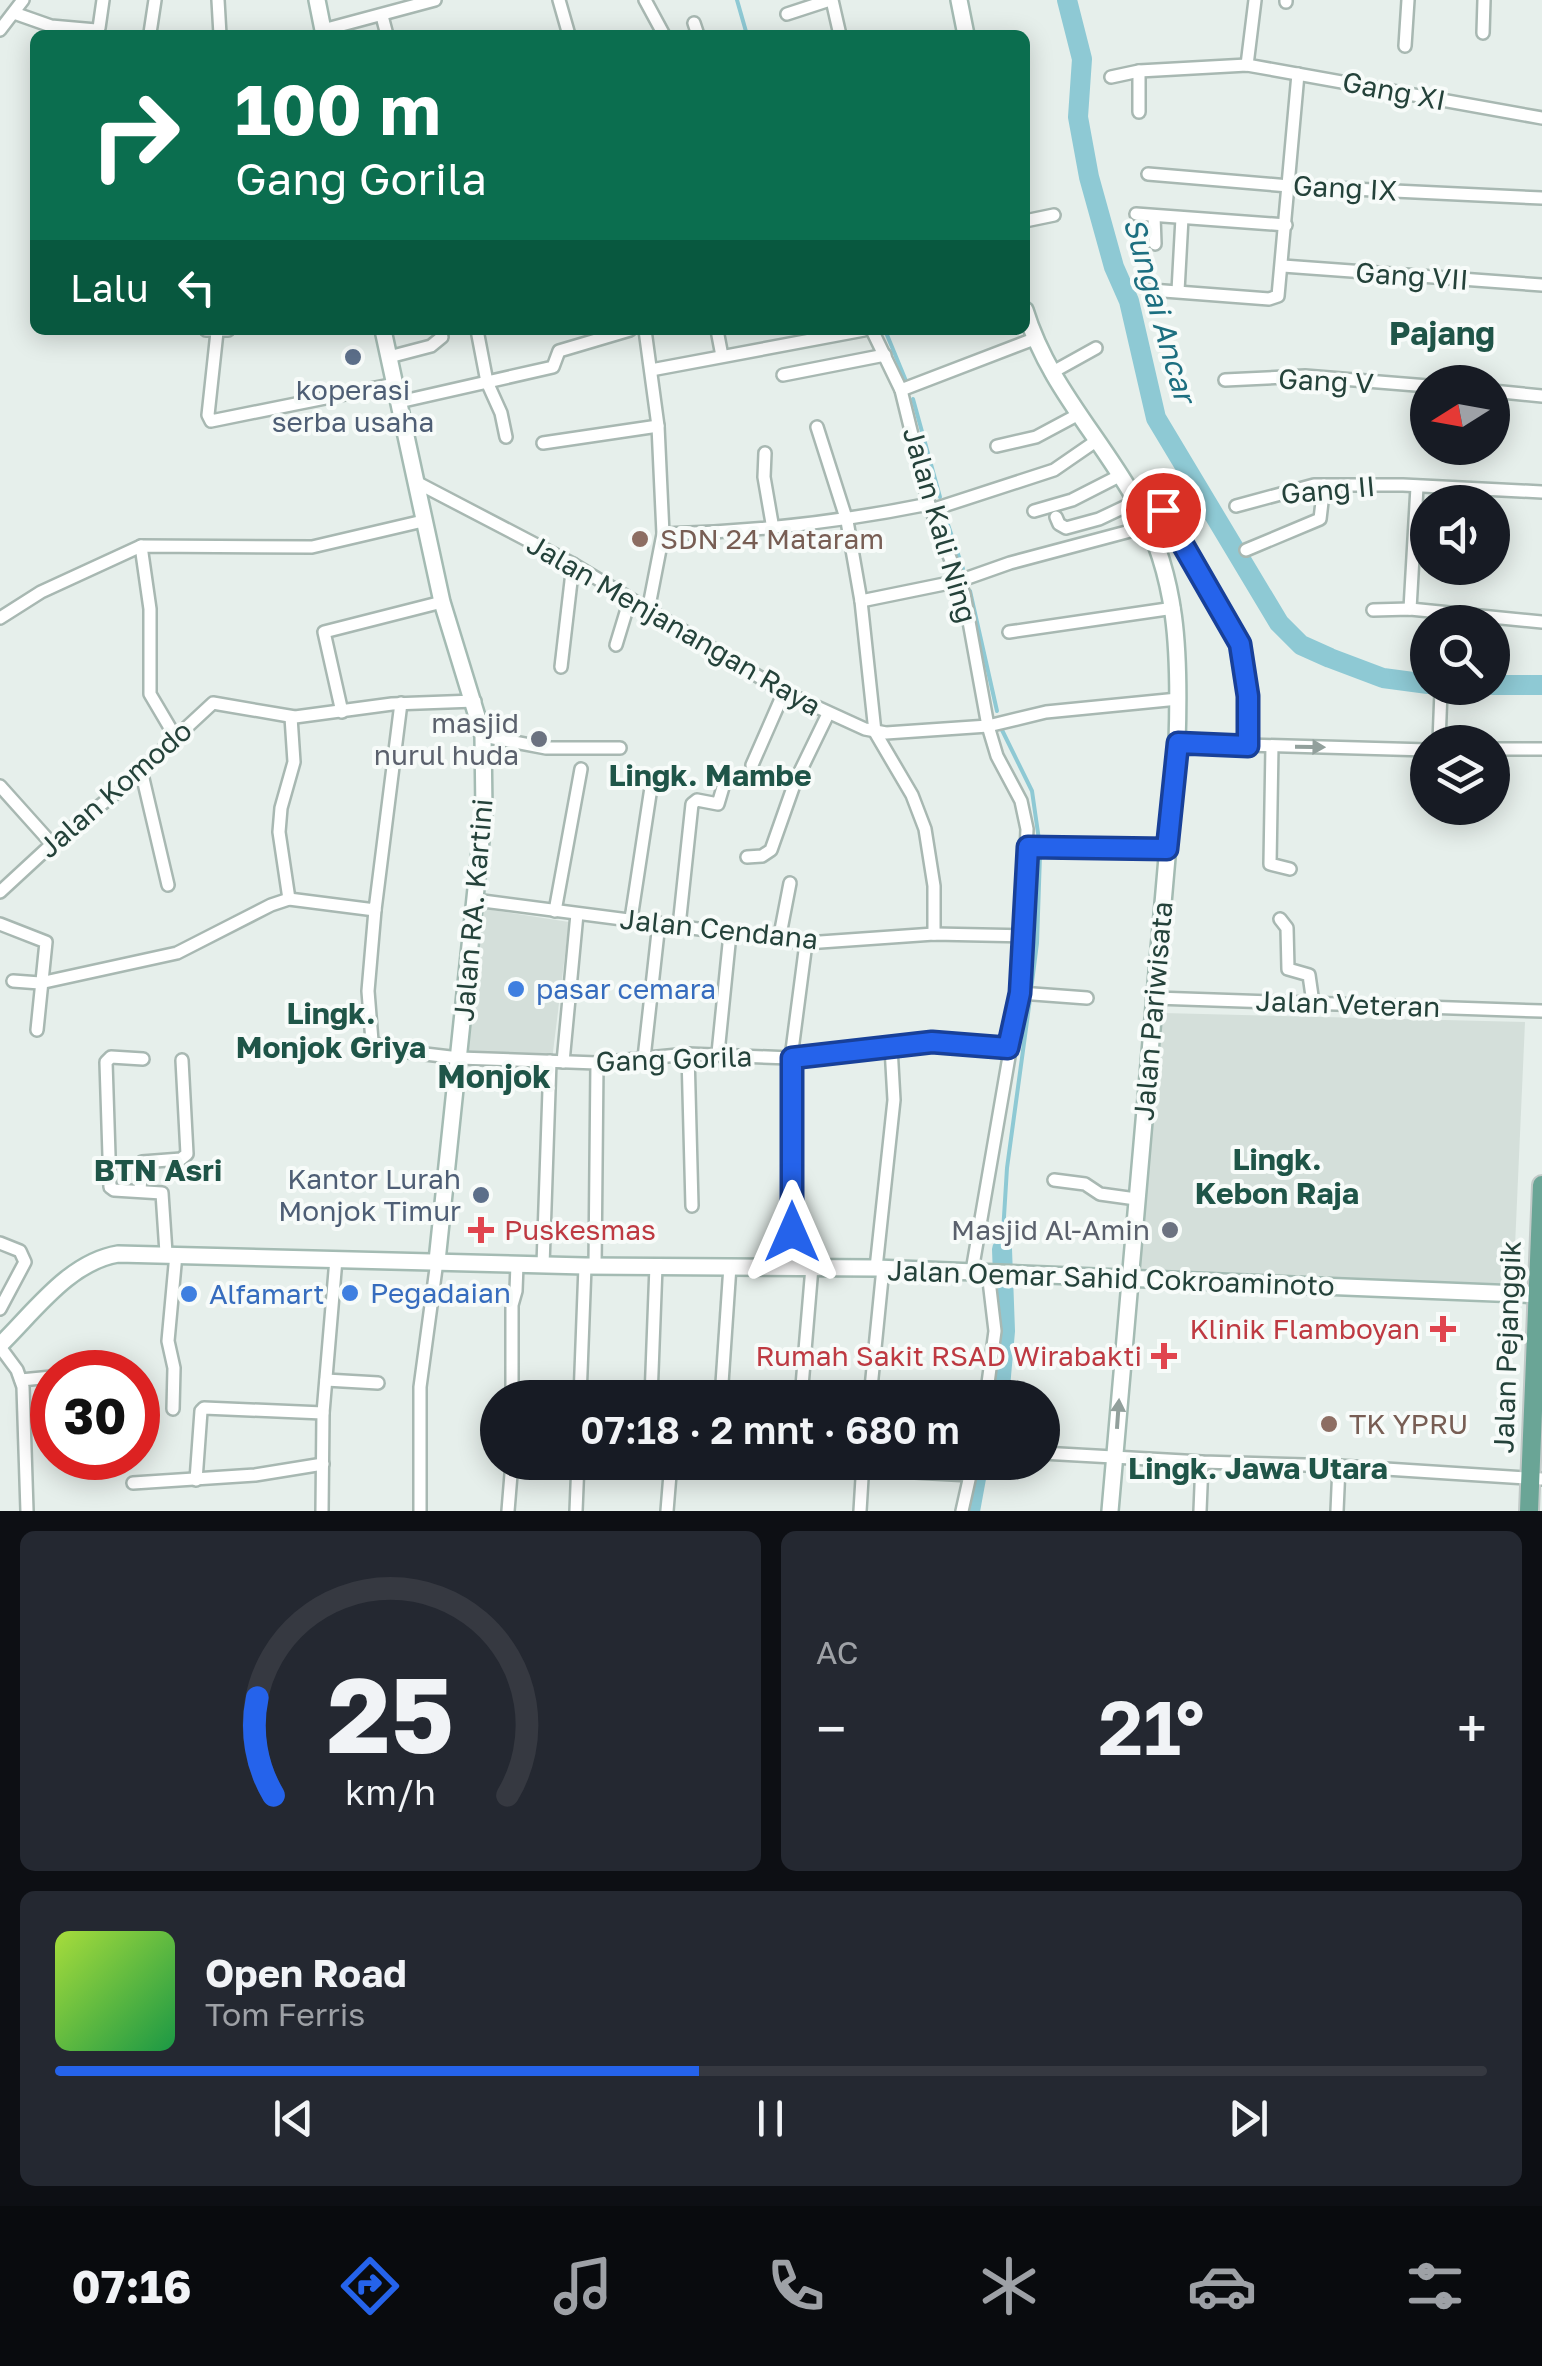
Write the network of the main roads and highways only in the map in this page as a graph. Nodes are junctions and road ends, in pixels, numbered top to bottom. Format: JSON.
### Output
{"nodes":[{"id":1,"x":1542,"y":1184,"type":"edge"},
{"id":2,"x":1539,"y":1295,"type":"edge"},
{"id":3,"x":1536,"y":1479,"type":"edge"},
{"id":4,"x":1528,"y":1511,"type":"edge"}],
"edges":[{"from":1,"to":2,"type":"main road","name":"Jalan Pejanggik"},
{"from":2,"to":3,"type":"main road","name":"Jalan Pejanggik"},
{"from":3,"to":4,"type":"main road","name":"Jalan Pejanggik"}]}
